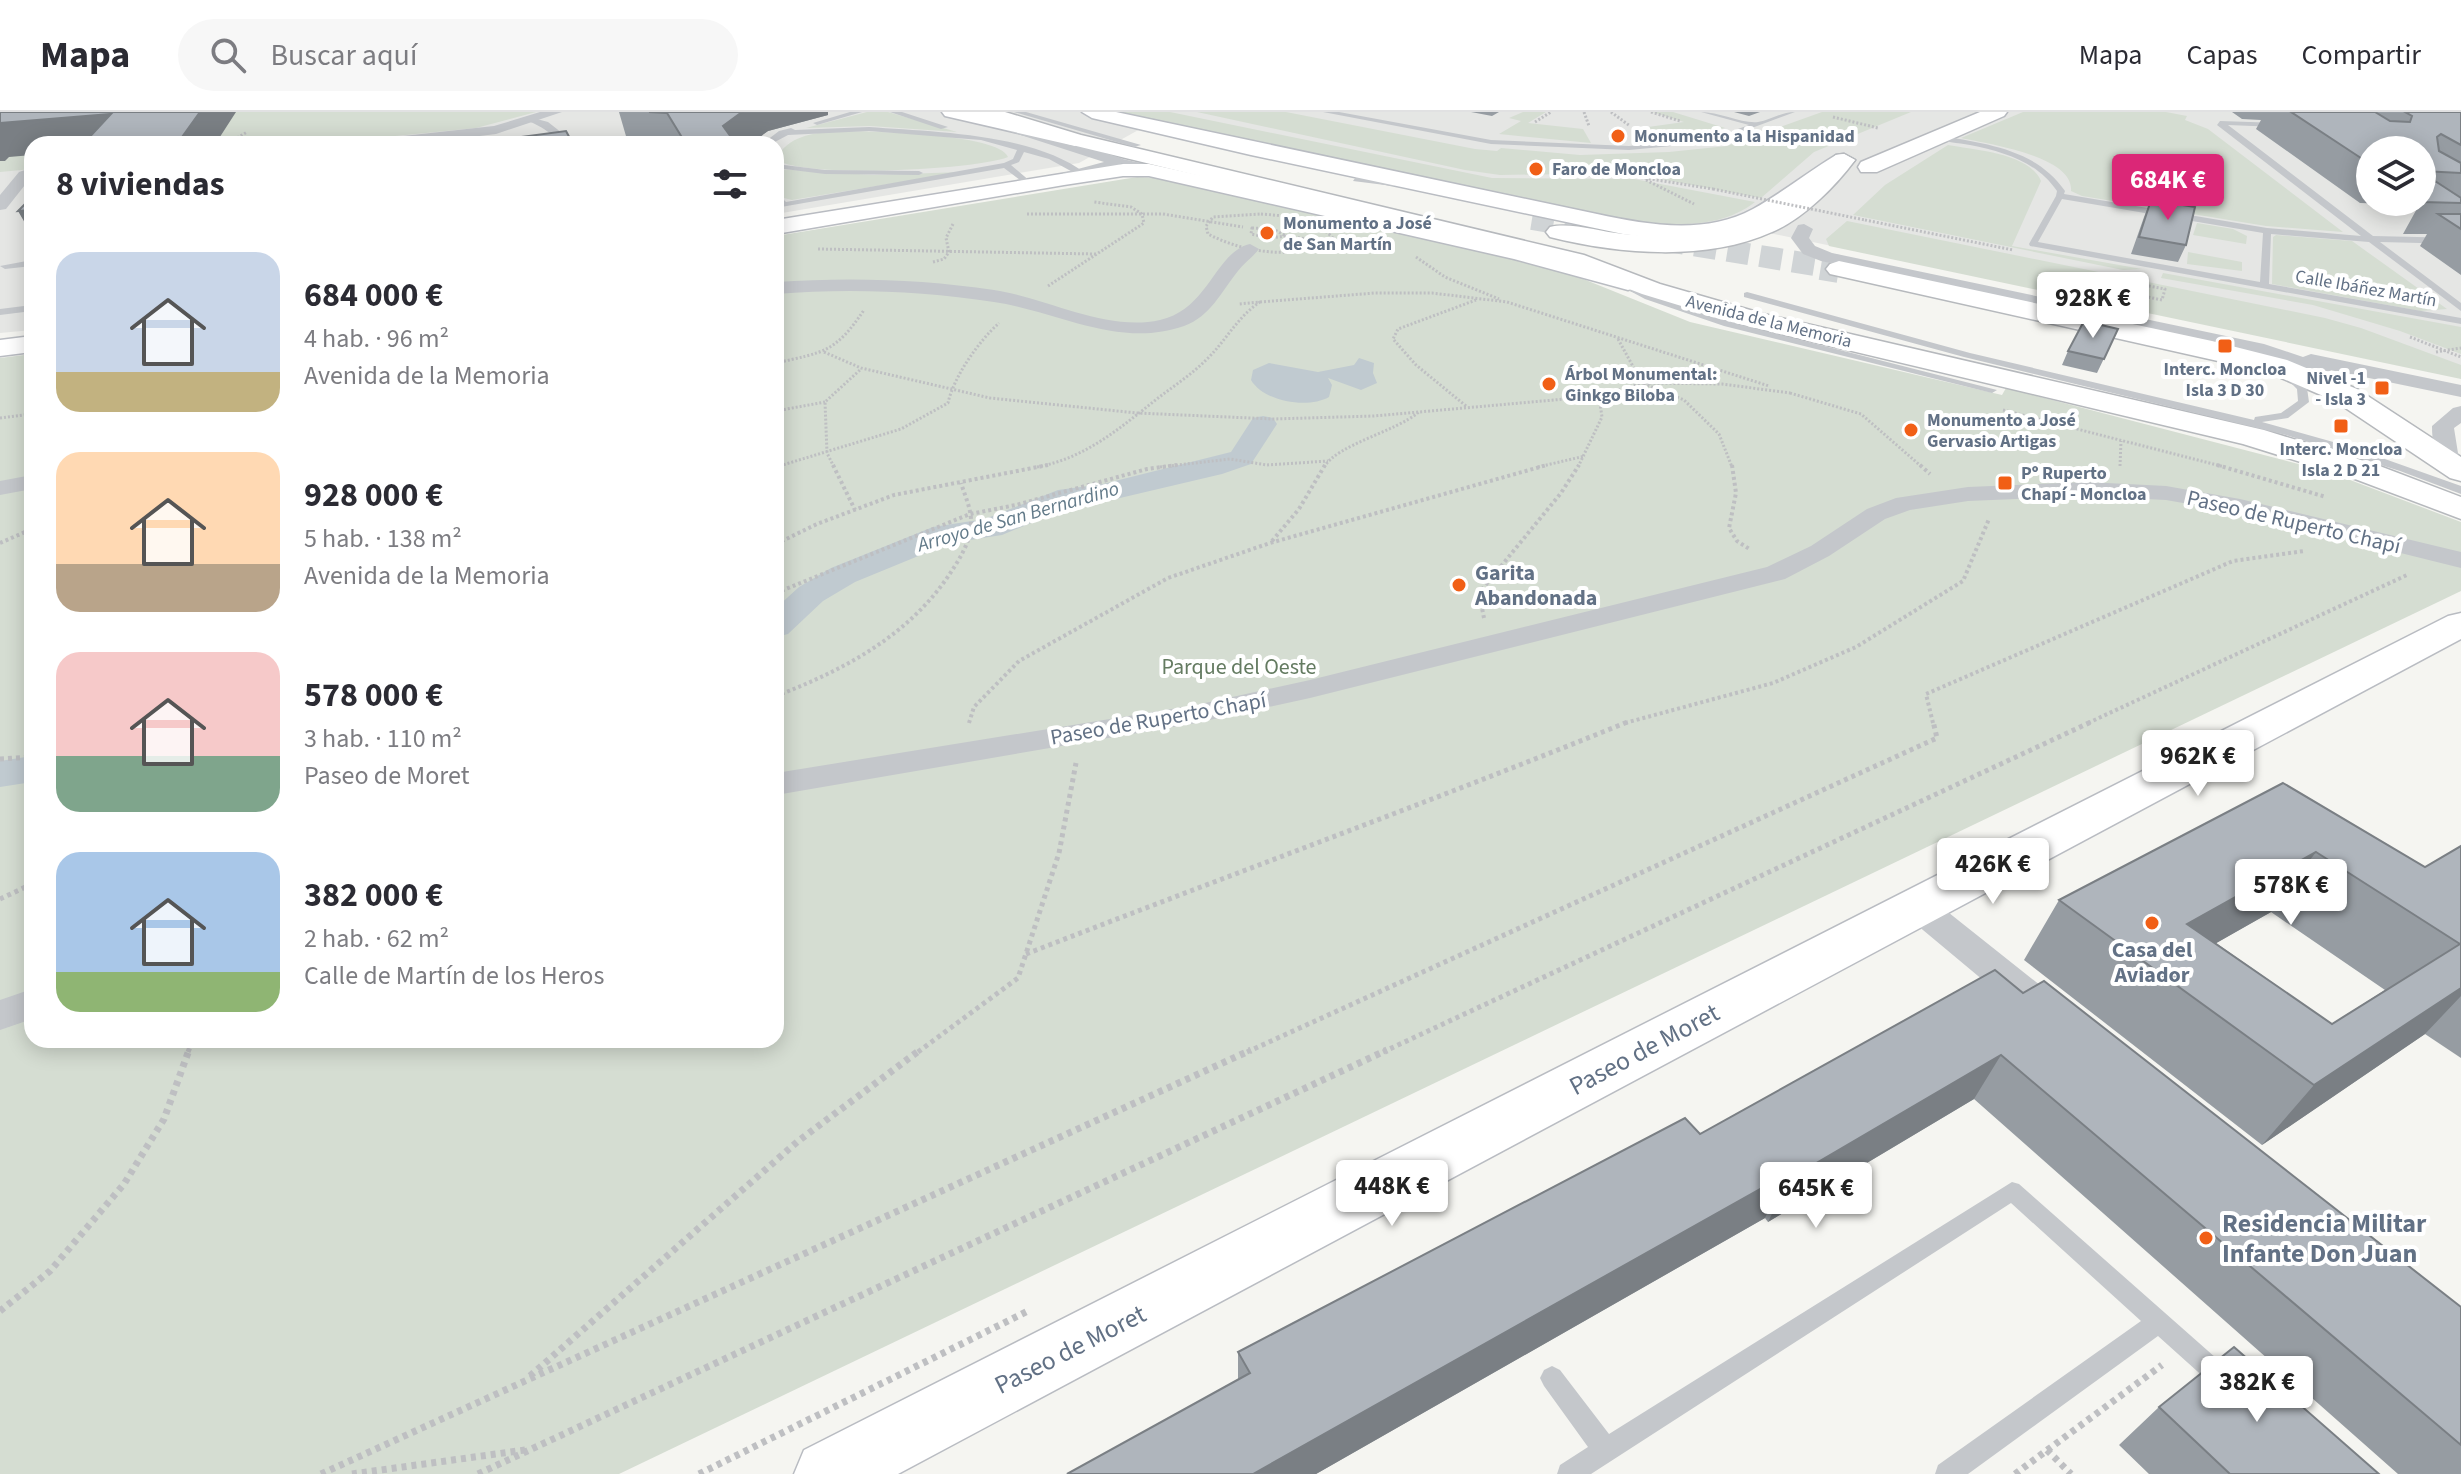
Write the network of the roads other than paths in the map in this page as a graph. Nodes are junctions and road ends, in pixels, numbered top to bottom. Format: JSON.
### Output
{"nodes":[{"id":1,"x":555,"y":112,"type":"edge"},
{"id":2,"x":858,"y":112,"type":"edge"},
{"id":3,"x":894,"y":112,"type":"edge"},
{"id":4,"x":952,"y":112,"type":"edge"},
{"id":5,"x":984,"y":112,"type":"edge"},
{"id":6,"x":1044,"y":112,"type":"edge"},
{"id":7,"x":1077,"y":112,"type":"edge"},
{"id":8,"x":1327,"y":112,"type":"edge"},
{"id":9,"x":1705,"y":112,"type":"edge"},
{"id":10,"x":1791,"y":112,"type":"edge"},
{"id":11,"x":1974,"y":112,"type":"edge"},
{"id":12,"x":1997,"y":112,"type":"edge"},
{"id":13,"x":1012,"y":119,"type":"edge"},
{"id":14,"x":533,"y":120,"type":"junction"},
{"id":15,"x":1939,"y":120,"type":"edge"},
{"id":16,"x":1755,"y":125,"type":"junction"},
{"id":17,"x":2287,"y":125,"type":"dead end"},
{"id":18,"x":782,"y":133,"type":"junction"},
{"id":19,"x":461,"y":136,"type":"edge"},
{"id":20,"x":561,"y":136,"type":"edge"},
{"id":21,"x":778,"y":136,"type":"edge"},
{"id":22,"x":981,"y":138,"type":"junction"},
{"id":23,"x":1075,"y":140,"type":"junction"},
{"id":24,"x":1137,"y":145,"type":"dead end"},
{"id":25,"x":1021,"y":150,"type":"junction"},
{"id":26,"x":1114,"y":159,"type":"junction"},
{"id":27,"x":1844,"y":160,"type":"junction"},
{"id":28,"x":1006,"y":165,"type":"junction"},
{"id":29,"x":1162,"y":166,"type":"junction"},
{"id":30,"x":784,"y":167,"type":"edge"},
{"id":31,"x":1869,"y":167,"type":"junction"},
{"id":32,"x":981,"y":169,"type":"junction"},
{"id":33,"x":24,"y":175,"type":"edge"},
{"id":34,"x":1072,"y":176,"type":"junction"},
{"id":35,"x":0,"y":178,"type":"edge"},
{"id":36,"x":24,"y":179,"type":"edge"},
{"id":37,"x":1356,"y":179,"type":"junction"},
{"id":38,"x":1382,"y":182,"type":"junction"},
{"id":39,"x":1028,"y":184,"type":"junction"},
{"id":40,"x":2060,"y":196,"type":"junction"},
{"id":41,"x":0,"y":205,"type":"edge"},
{"id":42,"x":784,"y":205,"type":"edge"},
{"id":43,"x":1536,"y":216,"type":"joint"},
{"id":44,"x":784,"y":226,"type":"edge"},
{"id":45,"x":1804,"y":229,"type":"junction"},
{"id":46,"x":2267,"y":231,"type":"junction"},
{"id":47,"x":2369,"y":239,"type":"junction"},
{"id":48,"x":2461,"y":241,"type":"edge"},
{"id":49,"x":1250,"y":249,"type":"dead end"},
{"id":50,"x":24,"y":264,"type":"edge"},
{"id":51,"x":2,"y":267,"type":"edge"},
{"id":52,"x":1839,"y":269,"type":"tunnel mouth"},
{"id":53,"x":1607,"y":273,"type":"junction"},
{"id":54,"x":2264,"y":286,"type":"junction"},
{"id":55,"x":784,"y":288,"type":"edge"},
{"id":56,"x":1747,"y":295,"type":"dead end"},
{"id":57,"x":2461,"y":308,"type":"edge"},
{"id":58,"x":24,"y":309,"type":"edge"},
{"id":59,"x":0,"y":312,"type":"edge"},
{"id":60,"x":2461,"y":321,"type":"edge"},
{"id":61,"x":24,"y":345,"type":"edge"},
{"id":62,"x":0,"y":348,"type":"edge"},
{"id":63,"x":2270,"y":358,"type":"junction"},
{"id":64,"x":1992,"y":390,"type":"dead end"},
{"id":65,"x":2461,"y":391,"type":"edge"},
{"id":66,"x":2461,"y":413,"type":"edge"},
{"id":67,"x":2238,"y":417,"type":"junction"},
{"id":68,"x":24,"y":484,"type":"edge"},
{"id":69,"x":0,"y":488,"type":"edge"},
{"id":70,"x":2459,"y":490,"type":"edge"},
{"id":71,"x":2461,"y":560,"type":"edge"},
{"id":72,"x":2461,"y":624,"type":"edge"},
{"id":73,"x":784,"y":783,"type":"edge"},
{"id":74,"x":1917,"y":906,"type":"junction"},
{"id":75,"x":24,"y":1007,"type":"edge"},
{"id":76,"x":0,"y":1015,"type":"edge"},
{"id":77,"x":2082,"y":1041,"type":"edge"},
{"id":78,"x":2159,"y":1322,"type":"junction"},
{"id":79,"x":1552,"y":1378,"type":"dead end"},
{"id":80,"x":2242,"y":1395,"type":"edge"},
{"id":81,"x":1606,"y":1451,"type":"junction"},
{"id":82,"x":828,"y":1474,"type":"edge"},
{"id":83,"x":1569,"y":1474,"type":"edge"},
{"id":84,"x":1947,"y":1474,"type":"edge"}],
"edges":[{"from":1,"to":14,"type":"street"},
{"from":2,"to":18,"type":"lane"},
{"from":3,"to":22,"type":"lane"},
{"from":4,"to":13,"type":"main road"},
{"from":5,"to":23,"type":"main road"},
{"from":6,"to":27,"type":"main road"},
{"from":7,"to":27,"type":"main road"},
{"from":7,"to":37,"type":"main road"},
{"from":7,"to":38,"type":"lane"},
{"from":8,"to":16,"type":"lane"},
{"from":9,"to":16,"type":"lane"},
{"from":10,"to":16,"type":"lane"},
{"from":11,"to":31,"type":"main road"},
{"from":12,"to":15,"type":"main road"},
{"from":13,"to":23,"type":"main road"},
{"from":13,"to":24,"type":"lane"},
{"from":13,"to":26,"type":"street"},
{"from":14,"to":19,"type":"street"},
{"from":14,"to":20,"type":"lane"},
{"from":15,"to":27,"type":"main road"},
{"from":15,"to":31,"type":"main road"},
{"from":15,"to":40,"type":"lane"},
{"from":17,"to":47,"type":"lane","name":"Calle Ibáñez Martín"},
{"from":18,"to":21,"type":"lane"},
{"from":18,"to":22,"type":"lane"},
{"from":22,"to":25,"type":"lane"},
{"from":23,"to":29,"type":"main road"},
{"from":25,"to":28,"type":"lane"},
{"from":25,"to":34,"type":"lane"},
{"from":26,"to":29,"type":"lane"},
{"from":26,"to":34,"type":"street"},
{"from":28,"to":32,"type":"lane"},
{"from":28,"to":39,"type":"lane"},
{"from":29,"to":34,"type":"main road"},
{"from":29,"to":45,"type":"main road"},
{"from":29,"to":53,"type":"main road","name":"Avenida de la Memoria"},
{"from":30,"to":32,"type":"lane"},
{"from":31,"to":45,"type":"main road"},
{"from":32,"to":42,"type":"lane"},
{"from":33,"to":35,"type":"street"},
{"from":34,"to":39,"type":"main road"},
{"from":36,"to":41,"type":"street"},
{"from":37,"to":38,"type":"lane"},
{"from":37,"to":43,"type":"main road"},
{"from":38,"to":43,"type":"lane"},
{"from":39,"to":44,"type":"main road"},
{"from":40,"to":46,"type":"lane","name":"Calle Ibáñez Martín"},
{"from":40,"to":54,"type":"lane","name":"Calle Ibáñez Martín"},
{"from":45,"to":63,"type":"street"},
{"from":46,"to":47,"type":"lane","name":"Calle Ibáñez Martín"},
{"from":46,"to":54,"type":"lane","name":"Calle Ibáñez Martín"},
{"from":47,"to":48,"type":"lane"},
{"from":47,"to":57,"type":"lane","name":"Calle Ibáñez Martín"},
{"from":49,"to":55,"type":"street"},
{"from":50,"to":51,"type":"lane"},
{"from":52,"to":63,"type":"main road"},
{"from":53,"to":64,"type":"lane"},
{"from":53,"to":70,"type":"main road","name":"Avenida de la Memoria"},
{"from":54,"to":60,"type":"lane","name":"Calle Ibáñez Martín"},
{"from":56,"to":67,"type":"lane"},
{"from":58,"to":59,"type":"lane"},
{"from":61,"to":62,"type":"main road"},
{"from":63,"to":65,"type":"street"},
{"from":63,"to":67,"type":"lane"},
{"from":63,"to":70,"type":"main road"},
{"from":66,"to":70,"type":"street"},
{"from":67,"to":70,"type":"lane"},
{"from":68,"to":69,"type":"street"},
{"from":71,"to":73,"type":"street","name":"Paseo de Ruperto Chapí"},
{"from":72,"to":74,"type":"main road","name":"Paseo de Moret"},
{"from":74,"to":77,"type":"street"},
{"from":74,"to":82,"type":"main road","name":"Paseo de Moret"},
{"from":75,"to":76,"type":"street"},
{"from":78,"to":80,"type":"lane"},
{"from":78,"to":81,"type":"lane"},
{"from":78,"to":84,"type":"lane"},
{"from":79,"to":81,"type":"lane"},
{"from":81,"to":83,"type":"lane"}]}
